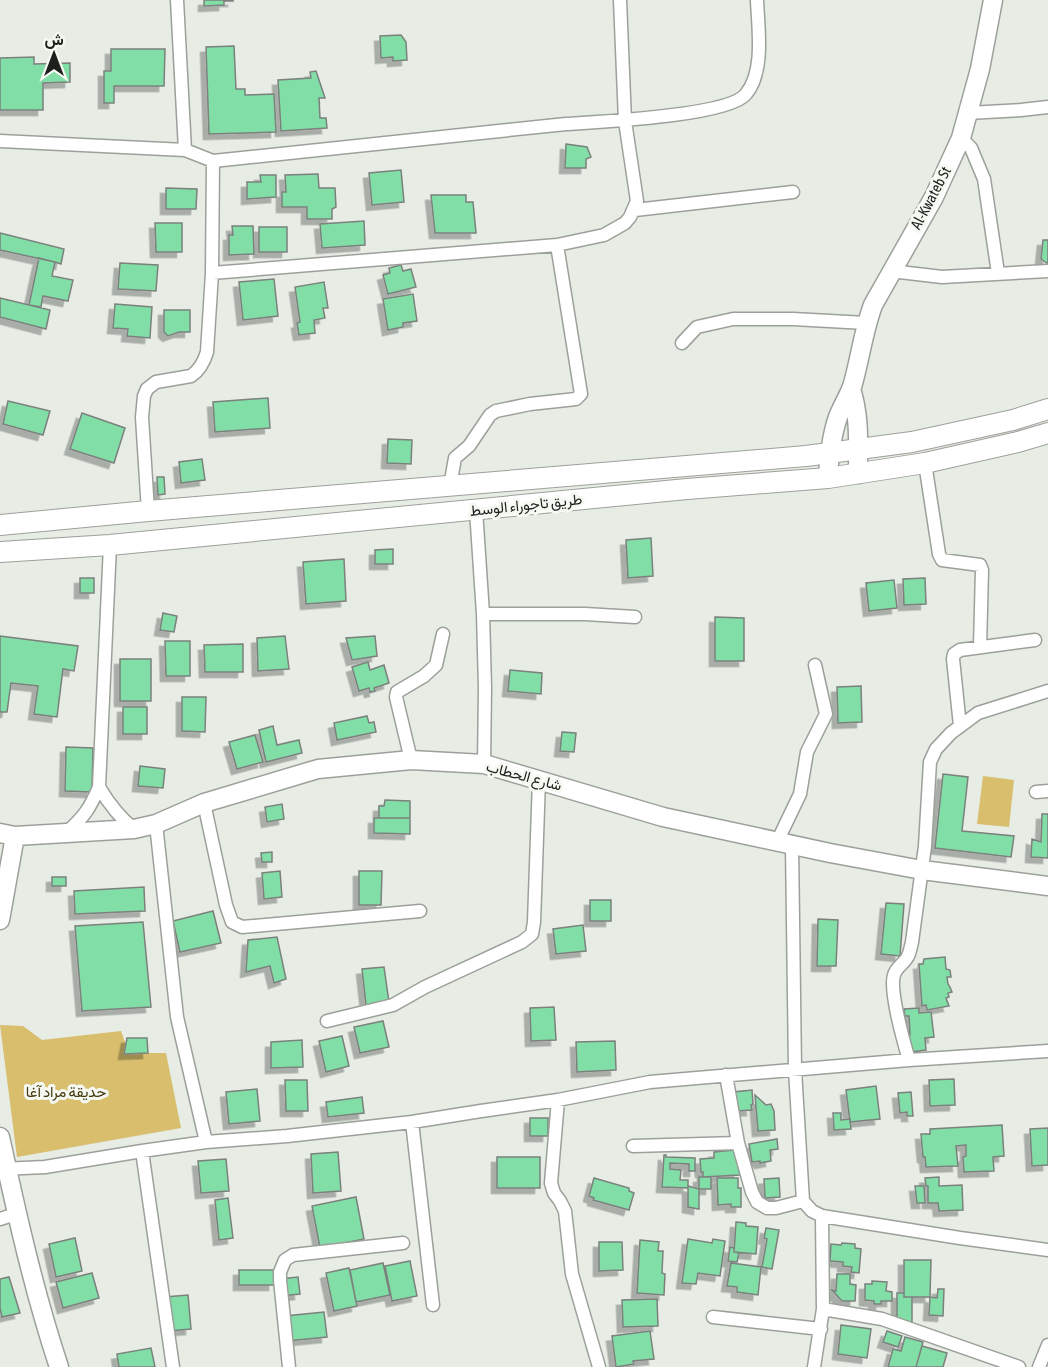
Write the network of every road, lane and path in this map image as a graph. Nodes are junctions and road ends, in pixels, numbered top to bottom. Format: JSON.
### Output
{"nodes":[{"id":1,"x":177,"y":0,"type":"edge"},
{"id":2,"x":620,"y":0,"type":"edge"},
{"id":3,"x":757,"y":0,"type":"edge"},
{"id":4,"x":993,"y":0,"type":"edge"},
{"id":5,"x":1048,"y":107,"type":"edge"},
{"id":6,"x":968,"y":112,"type":"junction"},
{"id":7,"x":625,"y":121,"type":"junction"},
{"id":8,"x":961,"y":138,"type":"junction"},
{"id":9,"x":0,"y":141,"type":"edge"},
{"id":10,"x":185,"y":150,"type":"junction"},
{"id":11,"x":213,"y":161,"type":"junction"},
{"id":12,"x":793,"y":192,"type":"dead end"},
{"id":13,"x":635,"y":210,"type":"junction"},
{"id":14,"x":557,"y":245,"type":"junction"},
{"id":15,"x":891,"y":271,"type":"junction"},
{"id":16,"x":1048,"y":271,"type":"edge"},
{"id":17,"x":212,"y":273,"type":"junction"},
{"id":18,"x":998,"y":273,"type":"junction"},
{"id":19,"x":866,"y":323,"type":"junction"},
{"id":20,"x":682,"y":344,"type":"dead end"},
{"id":21,"x":851,"y":389,"type":"junction"},
{"id":22,"x":1048,"y":410,"type":"edge"},
{"id":23,"x":1048,"y":433,"type":"edge"},
{"id":24,"x":858,"y":449,"type":"junction"},
{"id":25,"x":830,"y":453,"type":"junction"},
{"id":26,"x":925,"y":463,"type":"junction"},
{"id":27,"x":858,"y":474,"type":"junction"},
{"id":28,"x":828,"y":478,"type":"junction"},
{"id":29,"x":450,"y":486,"type":"junction"},
{"id":30,"x":476,"y":510,"type":"junction"},
{"id":31,"x":148,"y":511,"type":"junction"},
{"id":32,"x":0,"y":525,"type":"edge"},
{"id":33,"x":110,"y":545,"type":"junction"},
{"id":34,"x":0,"y":552,"type":"edge"},
{"id":35,"x":483,"y":614,"type":"junction"},
{"id":36,"x":635,"y":617,"type":"dead end"},
{"id":37,"x":443,"y":634,"type":"dead end"},
{"id":38,"x":1035,"y":640,"type":"dead end"},
{"id":39,"x":980,"y":647,"type":"junction"},
{"id":40,"x":815,"y":664,"type":"dead end"},
{"id":41,"x":1048,"y":691,"type":"edge"},
{"id":42,"x":960,"y":726,"type":"junction"},
{"id":43,"x":411,"y":760,"type":"junction"},
{"id":44,"x":484,"y":764,"type":"junction"},
{"id":45,"x":538,"y":780,"type":"junction"},
{"id":46,"x":99,"y":787,"type":"junction"},
{"id":47,"x":204,"y":804,"type":"junction"},
{"id":48,"x":156,"y":824,"type":"junction"},
{"id":49,"x":134,"y":829,"type":"junction"},
{"id":50,"x":67,"y":832,"type":"junction"},
{"id":51,"x":8,"y":834,"type":"edge"},
{"id":52,"x":785,"y":844,"type":"junction"},
{"id":53,"x":922,"y":870,"type":"junction"},
{"id":54,"x":1048,"y":886,"type":"edge"},
{"id":55,"x":420,"y":911,"type":"dead end"},
{"id":56,"x":0,"y":920,"type":"edge"},
{"id":57,"x":327,"y":1021,"type":"dead end"},
{"id":58,"x":1048,"y":1051,"type":"edge"},
{"id":59,"x":909,"y":1059,"type":"junction"},
{"id":60,"x":795,"y":1070,"type":"junction"},
{"id":61,"x":726,"y":1075,"type":"junction"},
{"id":62,"x":558,"y":1100,"type":"junction"},
{"id":63,"x":412,"y":1122,"type":"junction"},
{"id":64,"x":0,"y":1137,"type":"edge"},
{"id":65,"x":206,"y":1142,"type":"junction"},
{"id":66,"x":738,"y":1143,"type":"junction"},
{"id":67,"x":633,"y":1146,"type":"dead end"},
{"id":68,"x":142,"y":1151,"type":"junction"},
{"id":69,"x":3,"y":1169,"type":"edge"},
{"id":70,"x":803,"y":1201,"type":"junction"},
{"id":71,"x":8,"y":1216,"type":"edge"},
{"id":72,"x":822,"y":1216,"type":"junction"},
{"id":73,"x":403,"y":1243,"type":"dead end"},
{"id":74,"x":1048,"y":1250,"type":"edge"},
{"id":75,"x":433,"y":1305,"type":"dead end"},
{"id":76,"x":823,"y":1309,"type":"junction"},
{"id":77,"x":713,"y":1317,"type":"dead end"},
{"id":78,"x":821,"y":1329,"type":"junction"},
{"id":79,"x":1048,"y":1345,"type":"edge"},
{"id":80,"x":59,"y":1367,"type":"edge"},
{"id":81,"x":173,"y":1367,"type":"edge"},
{"id":82,"x":289,"y":1367,"type":"edge"},
{"id":83,"x":599,"y":1367,"type":"edge"},
{"id":84,"x":814,"y":1367,"type":"edge"},
{"id":85,"x":1019,"y":1367,"type":"edge"},
{"id":86,"x":1039,"y":1367,"type":"edge"}],
"edges":[{"from":1,"to":10,"type":"street"},
{"from":2,"to":7,"type":"street"},
{"from":3,"to":7,"type":"street"},
{"from":4,"to":6,"type":"street","name":"Al-Kwateb St"},
{"from":5,"to":6,"type":"street"},
{"from":6,"to":8,"type":"street","name":"Al-Kwateb St"},
{"from":7,"to":11,"type":"street"},
{"from":7,"to":13,"type":"street"},
{"from":8,"to":15,"type":"street","name":"Al-Kwateb St"},
{"from":8,"to":18,"type":"street"},
{"from":9,"to":10,"type":"street"},
{"from":10,"to":11,"type":"street"},
{"from":11,"to":17,"type":"street"},
{"from":12,"to":13,"type":"street"},
{"from":13,"to":14,"type":"street"},
{"from":14,"to":17,"type":"street"},
{"from":14,"to":29,"type":"street"},
{"from":15,"to":18,"type":"street"},
{"from":15,"to":19,"type":"street","name":"Al-Kwateb St"},
{"from":16,"to":18,"type":"street"},
{"from":17,"to":31,"type":"street"},
{"from":19,"to":20,"type":"street"},
{"from":19,"to":21,"type":"street","name":"Al-Kwateb St"},
{"from":21,"to":24,"type":"street"},
{"from":21,"to":25,"type":"street"},
{"from":22,"to":24,"type":"main road"},
{"from":23,"to":26,"type":"main road","name":"طريق تاجوراء الوسط"},
{"from":24,"to":25,"type":"main road"},
{"from":24,"to":27,"type":"street"},
{"from":25,"to":28,"type":"street"},
{"from":25,"to":29,"type":"main road"},
{"from":26,"to":27,"type":"main road","name":"طريق تاجوراء الوسط"},
{"from":26,"to":39,"type":"street"},
{"from":27,"to":28,"type":"main road","name":"طريق تاجوراء الوسط"},
{"from":28,"to":30,"type":"main road","name":"طريق تاجوراء الوسط"},
{"from":29,"to":31,"type":"main road"},
{"from":30,"to":33,"type":"main road","name":"طريق تاجوراء الوسط"},
{"from":30,"to":35,"type":"street"},
{"from":31,"to":32,"type":"main road"},
{"from":33,"to":34,"type":"main road","name":"طريق تاجوراء الوسط"},
{"from":33,"to":46,"type":"street"},
{"from":35,"to":36,"type":"street"},
{"from":35,"to":44,"type":"street"},
{"from":37,"to":43,"type":"street"},
{"from":38,"to":39,"type":"street"},
{"from":39,"to":42,"type":"street"},
{"from":40,"to":52,"type":"street"},
{"from":41,"to":42,"type":"street"},
{"from":42,"to":53,"type":"street"},
{"from":43,"to":44,"type":"street","name":"شارع الحطاب"},
{"from":43,"to":47,"type":"street","name":"شارع الحطاب"},
{"from":44,"to":45,"type":"street","name":"شارع الحطاب"},
{"from":45,"to":52,"type":"street","name":"شارع الحطاب"},
{"from":45,"to":57,"type":"street"},
{"from":46,"to":49,"type":"street"},
{"from":46,"to":50,"type":"street"},
{"from":47,"to":48,"type":"street","name":"شارع الحطاب"},
{"from":47,"to":55,"type":"street"},
{"from":48,"to":49,"type":"street","name":"شارع الحطاب"},
{"from":48,"to":65,"type":"street"},
{"from":49,"to":50,"type":"street","name":"شارع الحطاب"},
{"from":50,"to":51,"type":"street","name":"شارع الحطاب"},
{"from":51,"to":56,"type":"street"},
{"from":52,"to":53,"type":"street","name":"شارع الحطاب"},
{"from":52,"to":60,"type":"street"},
{"from":53,"to":54,"type":"street","name":"شارع الحطاب"},
{"from":53,"to":59,"type":"street"},
{"from":58,"to":59,"type":"street"},
{"from":59,"to":60,"type":"street"},
{"from":60,"to":61,"type":"street"},
{"from":60,"to":70,"type":"street"},
{"from":61,"to":62,"type":"street"},
{"from":61,"to":66,"type":"street"},
{"from":62,"to":63,"type":"street"},
{"from":62,"to":83,"type":"street"},
{"from":63,"to":65,"type":"street"},
{"from":63,"to":75,"type":"street"},
{"from":64,"to":69,"type":"street"},
{"from":65,"to":68,"type":"street"},
{"from":66,"to":67,"type":"street"},
{"from":66,"to":70,"type":"street"},
{"from":68,"to":69,"type":"street"},
{"from":68,"to":81,"type":"street"},
{"from":69,"to":71,"type":"street"},
{"from":70,"to":72,"type":"street"},
{"from":71,"to":80,"type":"street"},
{"from":72,"to":74,"type":"street"},
{"from":72,"to":76,"type":"street"},
{"from":73,"to":82,"type":"street"},
{"from":76,"to":78,"type":"street"},
{"from":76,"to":85,"type":"street"},
{"from":77,"to":78,"type":"street"},
{"from":78,"to":84,"type":"street"},
{"from":79,"to":86,"type":"street"}]}
